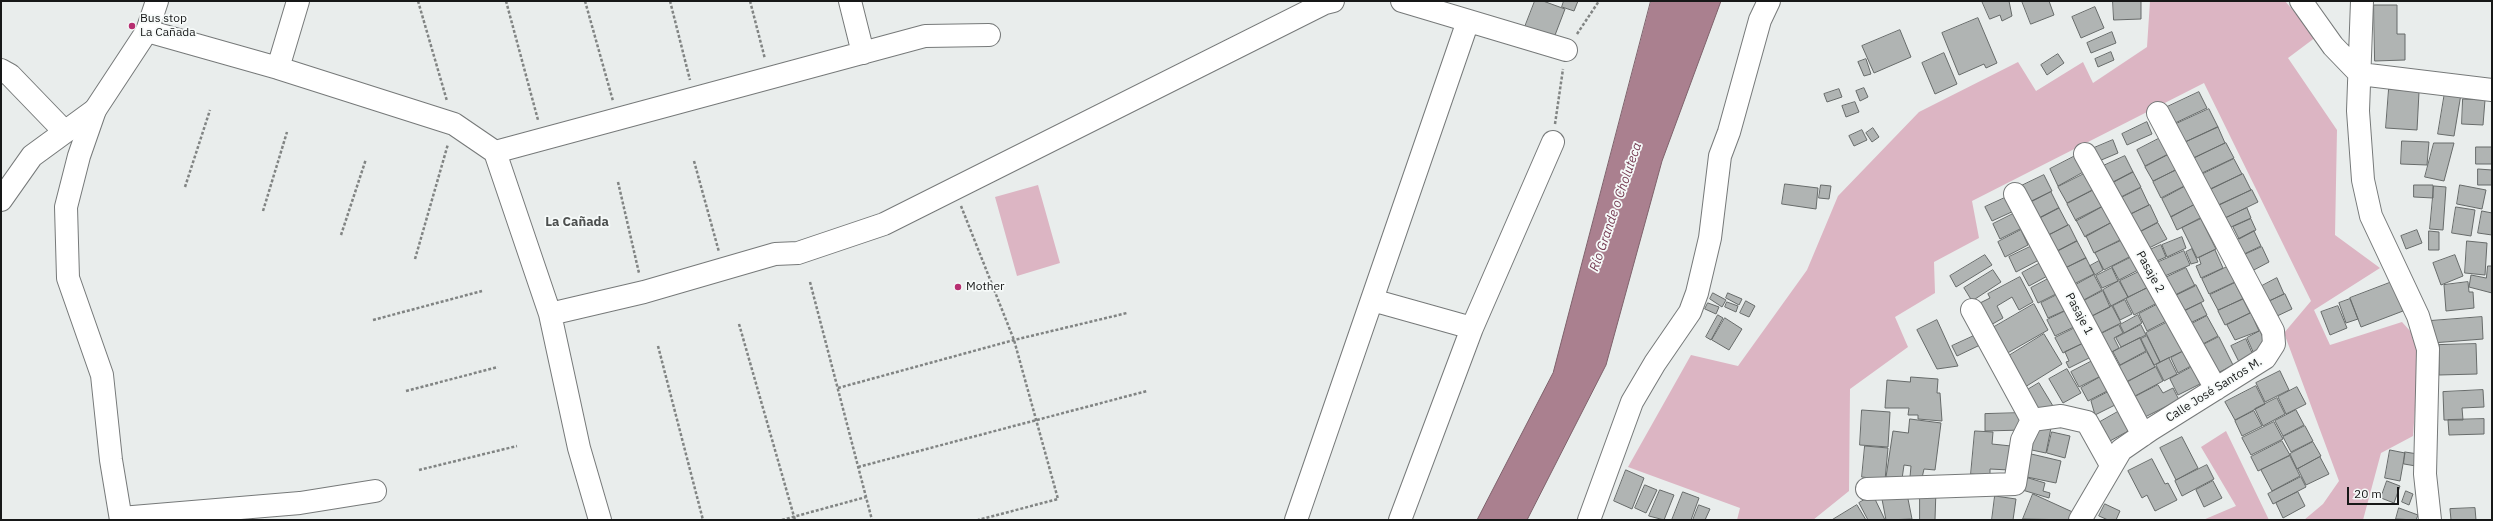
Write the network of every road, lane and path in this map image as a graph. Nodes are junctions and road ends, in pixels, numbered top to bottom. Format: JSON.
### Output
{"nodes":[{"id":1,"x":157,"y":1,"type":"edge"},
{"id":2,"x":298,"y":1,"type":"edge"},
{"id":3,"x":418,"y":1,"type":"edge"},
{"id":4,"x":506,"y":1,"type":"edge"},
{"id":5,"x":585,"y":1,"type":"edge"},
{"id":6,"x":670,"y":1,"type":"edge"},
{"id":7,"x":750,"y":1,"type":"edge"},
{"id":8,"x":850,"y":1,"type":"edge"},
{"id":9,"x":1333,"y":1,"type":"edge"},
{"id":10,"x":1402,"y":1,"type":"edge"},
{"id":11,"x":1769,"y":1,"type":"edge"},
{"id":12,"x":2301,"y":1,"type":"edge"},
{"id":13,"x":2362,"y":1,"type":"edge"},
{"id":14,"x":1468,"y":21,"type":"junction"},
{"id":15,"x":147,"y":31,"type":"junction"},
{"id":16,"x":989,"y":35,"type":"dead end"},
{"id":17,"x":1566,"y":50,"type":"dead end"},
{"id":18,"x":863,"y":53,"type":"junction"},
{"id":19,"x":278,"y":68,"type":"junction"},
{"id":20,"x":1,"y":70,"type":"edge"},
{"id":21,"x":2360,"y":74,"type":"junction"},
{"id":22,"x":771,"y":78,"type":"junction"},
{"id":23,"x":2492,"y":90,"type":"edge"},
{"id":24,"x":695,"y":98,"type":"junction"},
{"id":25,"x":95,"y":110,"type":"junction"},
{"id":26,"x":210,"y":110,"type":"dead end"},
{"id":27,"x":2158,"y":113,"type":"dead end"},
{"id":28,"x":618,"y":119,"type":"junction"},
{"id":29,"x":454,"y":124,"type":"junction"},
{"id":30,"x":66,"y":132,"type":"junction"},
{"id":31,"x":287,"y":132,"type":"dead end"},
{"id":32,"x":544,"y":139,"type":"junction"},
{"id":33,"x":1553,"y":142,"type":"dead end"},
{"id":34,"x":495,"y":152,"type":"junction"},
{"id":35,"x":2085,"y":154,"type":"dead end"},
{"id":36,"x":366,"y":159,"type":"dead end"},
{"id":37,"x":694,"y":162,"type":"dead end"},
{"id":38,"x":618,"y":182,"type":"dead end"},
{"id":39,"x":185,"y":187,"type":"dead end"},
{"id":40,"x":954,"y":190,"type":"junction"},
{"id":41,"x":2015,"y":194,"type":"dead end"},
{"id":42,"x":1,"y":200,"type":"edge"},
{"id":43,"x":263,"y":211,"type":"dead end"},
{"id":44,"x":341,"y":235,"type":"dead end"},
{"id":45,"x":415,"y":259,"type":"dead end"},
{"id":46,"x":724,"y":269,"type":"junction"},
{"id":47,"x":810,"y":282,"type":"dead end"},
{"id":48,"x":482,"y":291,"type":"dead end"},
{"id":49,"x":644,"y":292,"type":"junction"},
{"id":50,"x":1372,"y":300,"type":"junction"},
{"id":51,"x":1972,"y":310,"type":"dead end"},
{"id":52,"x":1127,"y":313,"type":"dead end"},
{"id":53,"x":550,"y":314,"type":"junction"},
{"id":54,"x":374,"y":320,"type":"dead end"},
{"id":55,"x":739,"y":324,"type":"dead end"},
{"id":56,"x":1472,"y":328,"type":"junction"},
{"id":57,"x":1014,"y":340,"type":"junction"},
{"id":58,"x":658,"y":346,"type":"dead end"},
{"id":59,"x":498,"y":367,"type":"dead end"},
{"id":60,"x":838,"y":388,"type":"junction"},
{"id":61,"x":2216,"y":389,"type":"junction"},
{"id":62,"x":406,"y":391,"type":"dead end"},
{"id":63,"x":1147,"y":391,"type":"dead end"},
{"id":64,"x":1036,"y":419,"type":"junction"},
{"id":65,"x":2032,"y":420,"type":"junction"},
{"id":66,"x":2143,"y":435,"type":"junction"},
{"id":67,"x":517,"y":446,"type":"dead end"},
{"id":68,"x":2111,"y":465,"type":"junction"},
{"id":69,"x":858,"y":467,"type":"junction"},
{"id":70,"x":419,"y":470,"type":"dead end"},
{"id":71,"x":1867,"y":489,"type":"dead end"},
{"id":72,"x":375,"y":491,"type":"dead end"},
{"id":73,"x":866,"y":496,"type":"junction"},
{"id":74,"x":794,"y":518,"type":"edge"},
{"id":75,"x":121,"y":519,"type":"edge"},
{"id":76,"x":600,"y":520,"type":"edge"},
{"id":77,"x":703,"y":520,"type":"edge"},
{"id":78,"x":782,"y":520,"type":"edge"},
{"id":79,"x":872,"y":520,"type":"edge"},
{"id":80,"x":978,"y":520,"type":"edge"},
{"id":81,"x":1296,"y":520,"type":"edge"},
{"id":82,"x":1400,"y":520,"type":"edge"},
{"id":83,"x":1589,"y":520,"type":"edge"},
{"id":84,"x":2080,"y":520,"type":"edge"},
{"id":85,"x":2430,"y":520,"type":"edge"}],
"edges":[{"from":1,"to":15,"type":"street"},
{"from":2,"to":19,"type":"street"},
{"from":3,"to":29,"type":"path"},
{"from":4,"to":32,"type":"path"},
{"from":5,"to":28,"type":"path"},
{"from":6,"to":24,"type":"path"},
{"from":7,"to":22,"type":"path"},
{"from":8,"to":18,"type":"street"},
{"from":9,"to":40,"type":"street"},
{"from":10,"to":14,"type":"street"},
{"from":11,"to":83,"type":"street"},
{"from":12,"to":21,"type":"street"},
{"from":13,"to":21,"type":"street"},
{"from":14,"to":17,"type":"street"},
{"from":14,"to":50,"type":"street"},
{"from":15,"to":19,"type":"street"},
{"from":15,"to":25,"type":"street"},
{"from":16,"to":18,"type":"street"},
{"from":18,"to":22,"type":"street"},
{"from":19,"to":29,"type":"street"},
{"from":20,"to":30,"type":"street"},
{"from":21,"to":23,"type":"street"},
{"from":21,"to":85,"type":"street"},
{"from":22,"to":24,"type":"street"},
{"from":24,"to":28,"type":"street"},
{"from":25,"to":30,"type":"street"},
{"from":25,"to":75,"type":"street"},
{"from":26,"to":39,"type":"path"},
{"from":27,"to":61,"type":"street","name":"Calle José Santos M."},
{"from":28,"to":32,"type":"street"},
{"from":29,"to":34,"type":"street"},
{"from":29,"to":45,"type":"path"},
{"from":30,"to":42,"type":"street"},
{"from":31,"to":43,"type":"path"},
{"from":32,"to":34,"type":"street"},
{"from":33,"to":56,"type":"street"},
{"from":34,"to":53,"type":"street"},
{"from":35,"to":61,"type":"street","name":"Pasaje 2"},
{"from":36,"to":44,"type":"path"},
{"from":37,"to":46,"type":"path"},
{"from":38,"to":49,"type":"path"},
{"from":40,"to":46,"type":"street"},
{"from":40,"to":57,"type":"path"},
{"from":41,"to":66,"type":"street","name":"Pasaje 1"},
{"from":46,"to":49,"type":"street"},
{"from":47,"to":60,"type":"path"},
{"from":48,"to":54,"type":"path"},
{"from":49,"to":53,"type":"street"},
{"from":50,"to":56,"type":"street"},
{"from":50,"to":81,"type":"street"},
{"from":51,"to":65,"type":"street"},
{"from":52,"to":57,"type":"path"},
{"from":53,"to":76,"type":"street"},
{"from":55,"to":74,"type":"path"},
{"from":56,"to":82,"type":"street"},
{"from":57,"to":60,"type":"path"},
{"from":57,"to":64,"type":"path"},
{"from":58,"to":77,"type":"path"},
{"from":59,"to":62,"type":"path"},
{"from":60,"to":69,"type":"path"},
{"from":61,"to":66,"type":"street","name":"Calle José Santos M."},
{"from":63,"to":64,"type":"path"},
{"from":64,"to":69,"type":"path"},
{"from":64,"to":80,"type":"path"},
{"from":65,"to":68,"type":"street"},
{"from":65,"to":71,"type":"street"},
{"from":66,"to":68,"type":"street","name":"Calle José Santos M."},
{"from":67,"to":70,"type":"path"},
{"from":68,"to":84,"type":"street","name":"Calle José Santos M."},
{"from":69,"to":73,"type":"path"},
{"from":72,"to":75,"type":"street"},
{"from":73,"to":74,"type":"path"},
{"from":73,"to":79,"type":"path"},
{"from":74,"to":78,"type":"path"}]}
